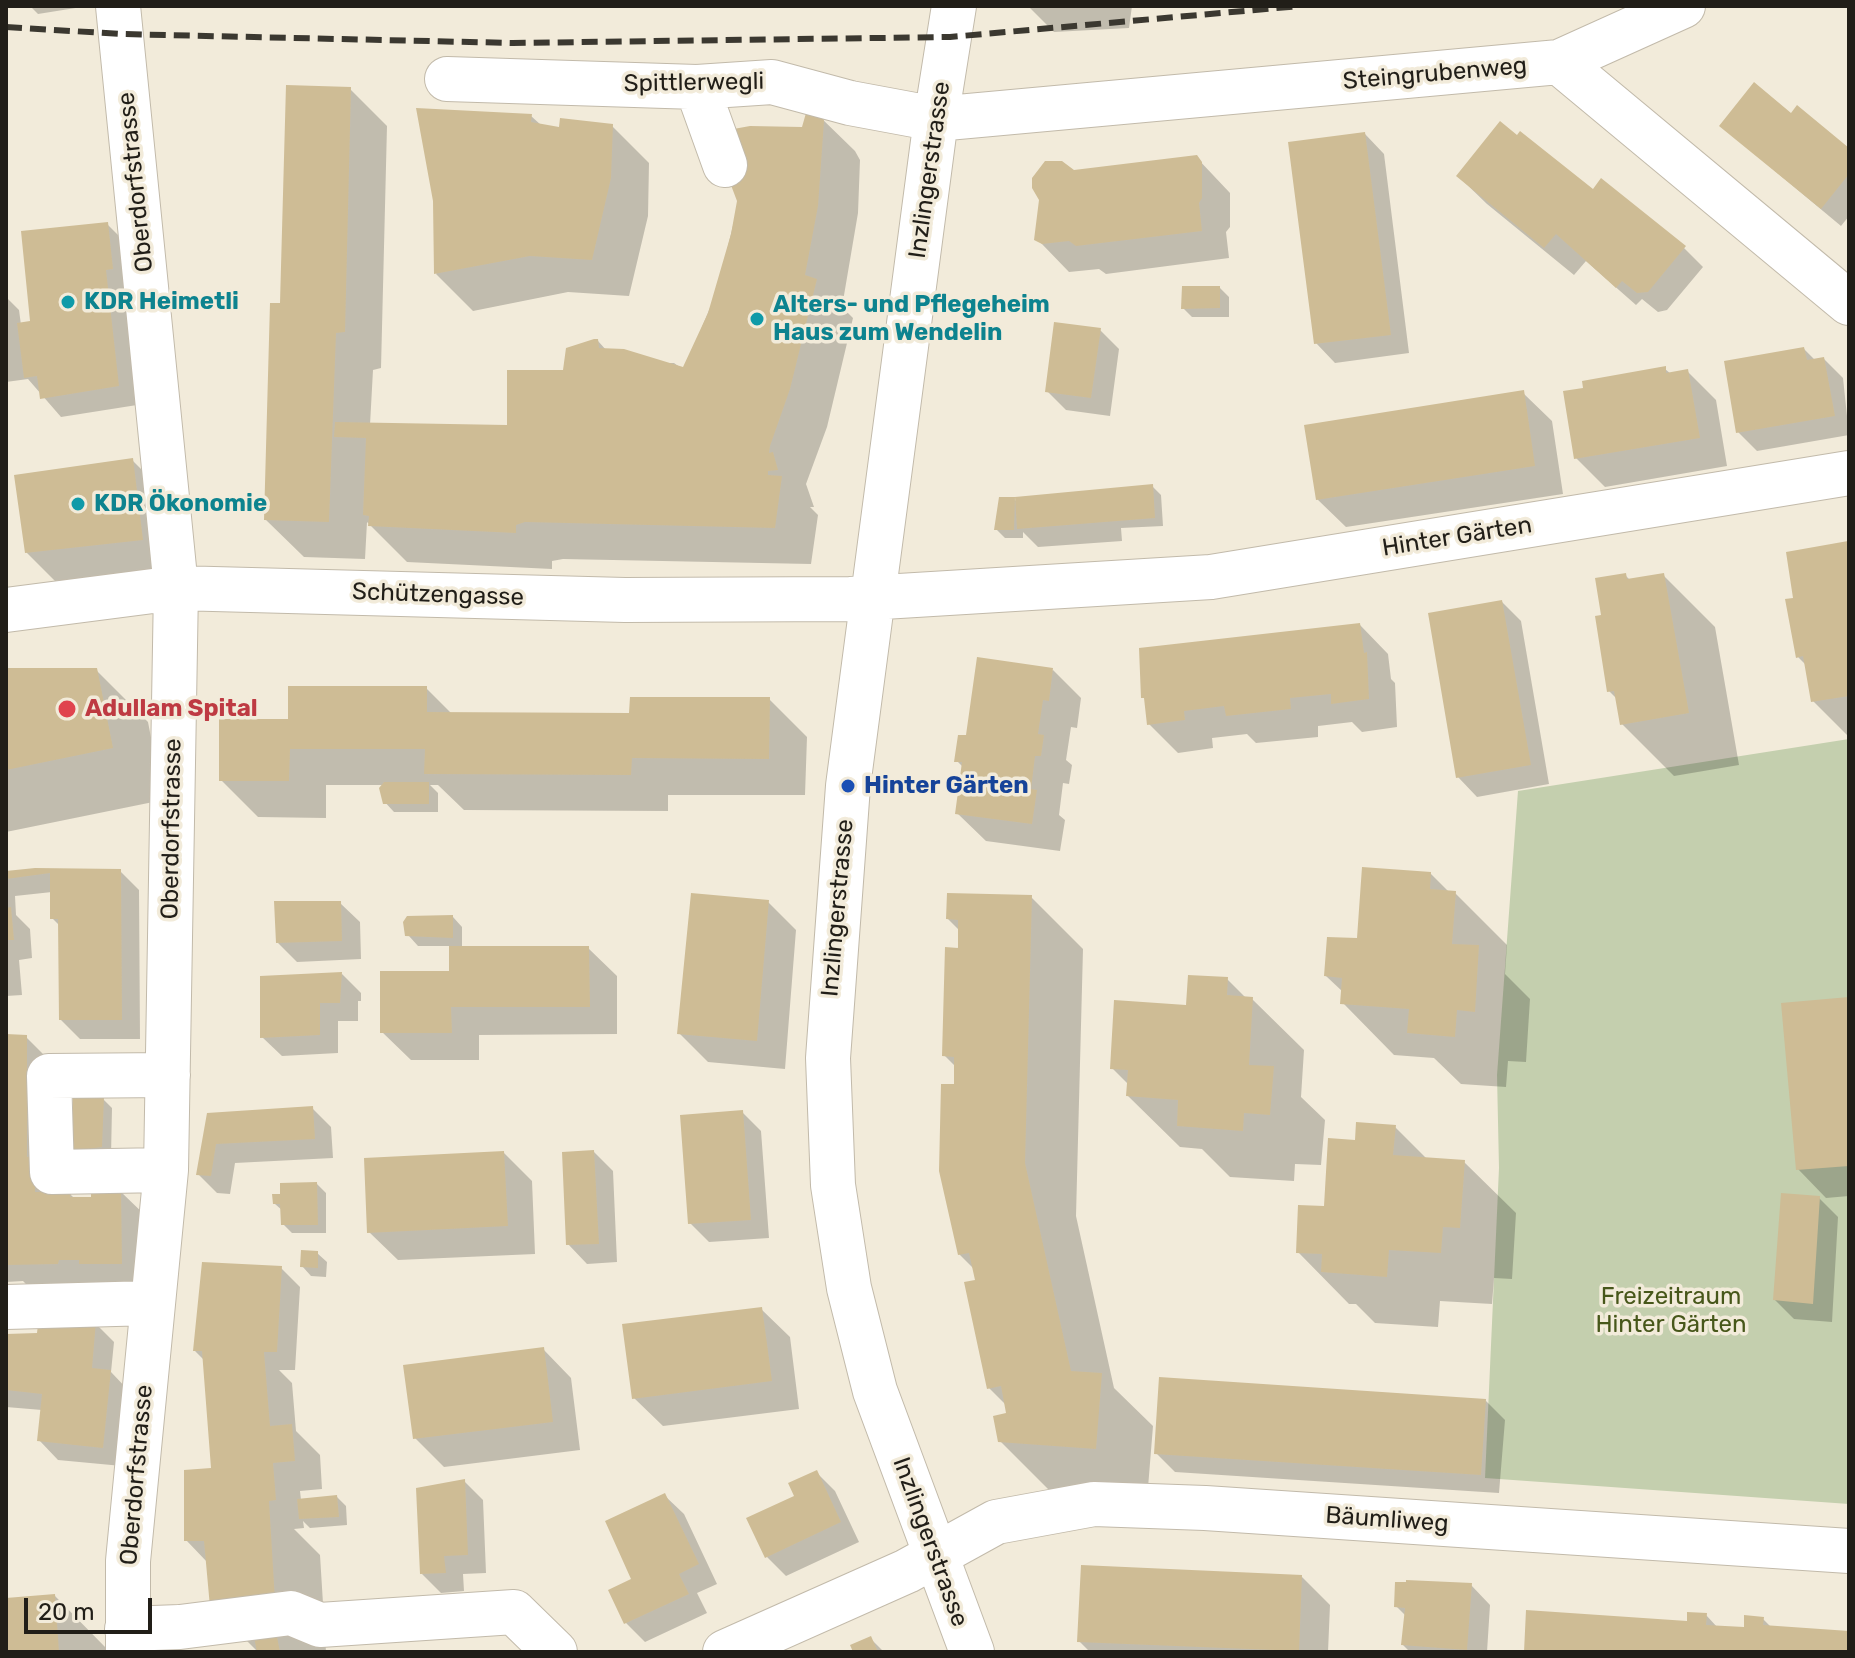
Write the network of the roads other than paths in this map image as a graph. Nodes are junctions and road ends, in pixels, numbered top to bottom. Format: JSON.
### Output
{"nodes":[{"id":1,"x":118,"y":6,"type":"edge"},
{"id":2,"x":954,"y":6,"type":"edge"},
{"id":3,"x":1683,"y":6,"type":"edge"},
{"id":4,"x":1559,"y":62,"type":"junction"},
{"id":5,"x":447,"y":79,"type":"dead end"},
{"id":6,"x":697,"y":87,"type":"junction"},
{"id":7,"x":936,"y":119,"type":"junction"},
{"id":8,"x":725,"y":165,"type":"dead end"},
{"id":9,"x":1849,"y":303,"type":"edge"},
{"id":10,"x":1849,"y":473,"type":"edge"},
{"id":11,"x":176,"y":588,"type":"junction"},
{"id":12,"x":872,"y":599,"type":"junction"},
{"id":13,"x":6,"y":610,"type":"edge"},
{"id":14,"x":168,"y":1075,"type":"junction"},
{"id":15,"x":166,"y":1170,"type":"junction"},
{"id":16,"x":152,"y":1303,"type":"junction"},
{"id":17,"x":6,"y":1307,"type":"edge"},
{"id":18,"x":1849,"y":1551,"type":"edge"},
{"id":19,"x":934,"y":1555,"type":"junction"},
{"id":20,"x":127,"y":1640,"type":"edge"},
{"id":21,"x":555,"y":1652,"type":"edge"},
{"id":22,"x":725,"y":1652,"type":"edge"},
{"id":23,"x":972,"y":1652,"type":"edge"}],
"edges":[{"from":1,"to":11,"type":"street","name":"Oberdorfstrasse"},
{"from":2,"to":7,"type":"street","name":"Inzlingerstrasse"},
{"from":3,"to":4,"type":"street"},
{"from":4,"to":7,"type":"street","name":"Steingrubenweg"},
{"from":4,"to":9,"type":"street","name":"Steingrubenweg"},
{"from":5,"to":6,"type":"street","name":"Spittlerwegli"},
{"from":6,"to":7,"type":"street","name":"Spittlerwegli"},
{"from":6,"to":8,"type":"street"},
{"from":7,"to":12,"type":"street","name":"Inzlingerstrasse"},
{"from":10,"to":12,"type":"street","name":"Hinter Gärten"},
{"from":11,"to":12,"type":"street","name":"Schützengasse"},
{"from":11,"to":13,"type":"street","name":"Schützengasse"},
{"from":11,"to":14,"type":"street","name":"Oberdorfstrasse"},
{"from":12,"to":19,"type":"street","name":"Inzlingerstrasse"},
{"from":14,"to":15,"type":"street","name":"Oberdorfstrasse"},
{"from":14,"to":15,"type":"street"},
{"from":15,"to":16,"type":"street","name":"Oberdorfstrasse"},
{"from":16,"to":17,"type":"street"},
{"from":16,"to":20,"type":"street","name":"Oberdorfstrasse"},
{"from":18,"to":19,"type":"street","name":"Bäumliweg"},
{"from":19,"to":22,"type":"street","name":"Bäumliweg"},
{"from":19,"to":23,"type":"street","name":"Inzlingerstrasse"},
{"from":20,"to":21,"type":"street"}]}
